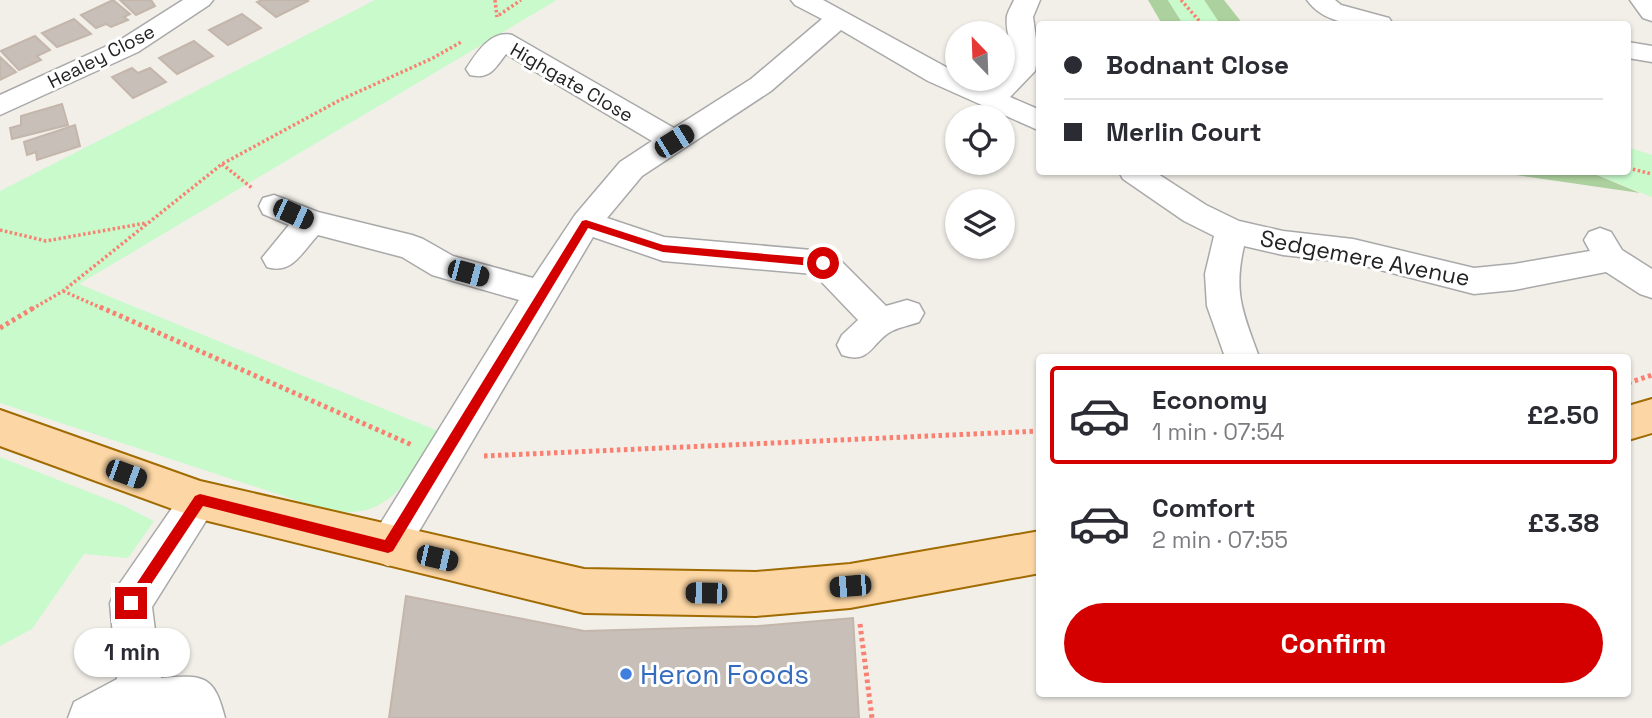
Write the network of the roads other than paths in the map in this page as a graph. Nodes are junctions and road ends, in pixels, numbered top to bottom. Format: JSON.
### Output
{"nodes":[{"id":1,"x":200,"y":0,"type":"edge"},
{"id":2,"x":804,"y":0,"type":"edge"},
{"id":3,"x":1027,"y":0,"type":"edge"},
{"id":4,"x":1320,"y":0,"type":"edge"},
{"id":5,"x":1643,"y":0,"type":"edge"},
{"id":6,"x":1652,"y":13,"type":"edge"},
{"id":7,"x":839,"y":18,"type":"junction"},
{"id":8,"x":1370,"y":21,"type":"edge"},
{"id":9,"x":1631,"y":50,"type":"edge"},
{"id":10,"x":1652,"y":54,"type":"edge"},
{"id":11,"x":480,"y":69,"type":"dead end"},
{"id":12,"x":990,"y":100,"type":"junction"},
{"id":13,"x":0,"y":106,"type":"edge"},
{"id":14,"x":1036,"y":120,"type":"edge"},
{"id":15,"x":674,"y":141,"type":"junction"},
{"id":16,"x":1138,"y":175,"type":"edge"},
{"id":17,"x":274,"y":206,"type":"road end"},
{"id":18,"x":312,"y":222,"type":"junction"},
{"id":19,"x":586,"y":223,"type":"junction"},
{"id":20,"x":1231,"y":231,"type":"junction"},
{"id":21,"x":278,"y":258,"type":"dead end"},
{"id":22,"x":1652,"y":285,"type":"edge"},
{"id":23,"x":541,"y":293,"type":"junction"},
{"id":24,"x":854,"y":345,"type":"dead end"},
{"id":25,"x":1241,"y":354,"type":"edge"},
{"id":26,"x":1652,"y":416,"type":"edge"},
{"id":27,"x":1631,"y":422,"type":"edge"},
{"id":28,"x":0,"y":428,"type":"edge"},
{"id":29,"x":200,"y":500,"type":"junction"},
{"id":30,"x":388,"y":547,"type":"junction"},
{"id":31,"x":1036,"y":553,"type":"edge"},
{"id":32,"x":141,"y":704,"type":"edge"},
{"id":33,"x":90,"y":718,"type":"edge"},
{"id":34,"x":204,"y":718,"type":"edge"}],
"edges":[{"from":1,"to":13,"type":"street","name":"Healey Close"},
{"from":2,"to":7,"type":"street"},
{"from":3,"to":12,"type":"street"},
{"from":4,"to":8,"type":"street"},
{"from":5,"to":6,"type":"street"},
{"from":7,"to":12,"type":"street"},
{"from":7,"to":15,"type":"street"},
{"from":9,"to":10,"type":"street"},
{"from":11,"to":15,"type":"street","name":"Highgate Close"},
{"from":12,"to":14,"type":"street"},
{"from":15,"to":19,"type":"street"},
{"from":16,"to":20,"type":"street","name":"Sedgemere Avenue"},
{"from":17,"to":18,"type":"street"},
{"from":18,"to":21,"type":"street"},
{"from":18,"to":23,"type":"street"},
{"from":19,"to":23,"type":"street"},
{"from":19,"to":24,"type":"street"},
{"from":20,"to":22,"type":"street","name":"Sedgemere Avenue"},
{"from":20,"to":25,"type":"street"},
{"from":23,"to":30,"type":"street"},
{"from":26,"to":27,"type":"main road"},
{"from":28,"to":29,"type":"main road"},
{"from":29,"to":30,"type":"main road"},
{"from":29,"to":32,"type":"street"},
{"from":30,"to":31,"type":"main road"},
{"from":32,"to":33,"type":"street"},
{"from":32,"to":34,"type":"street"}]}
